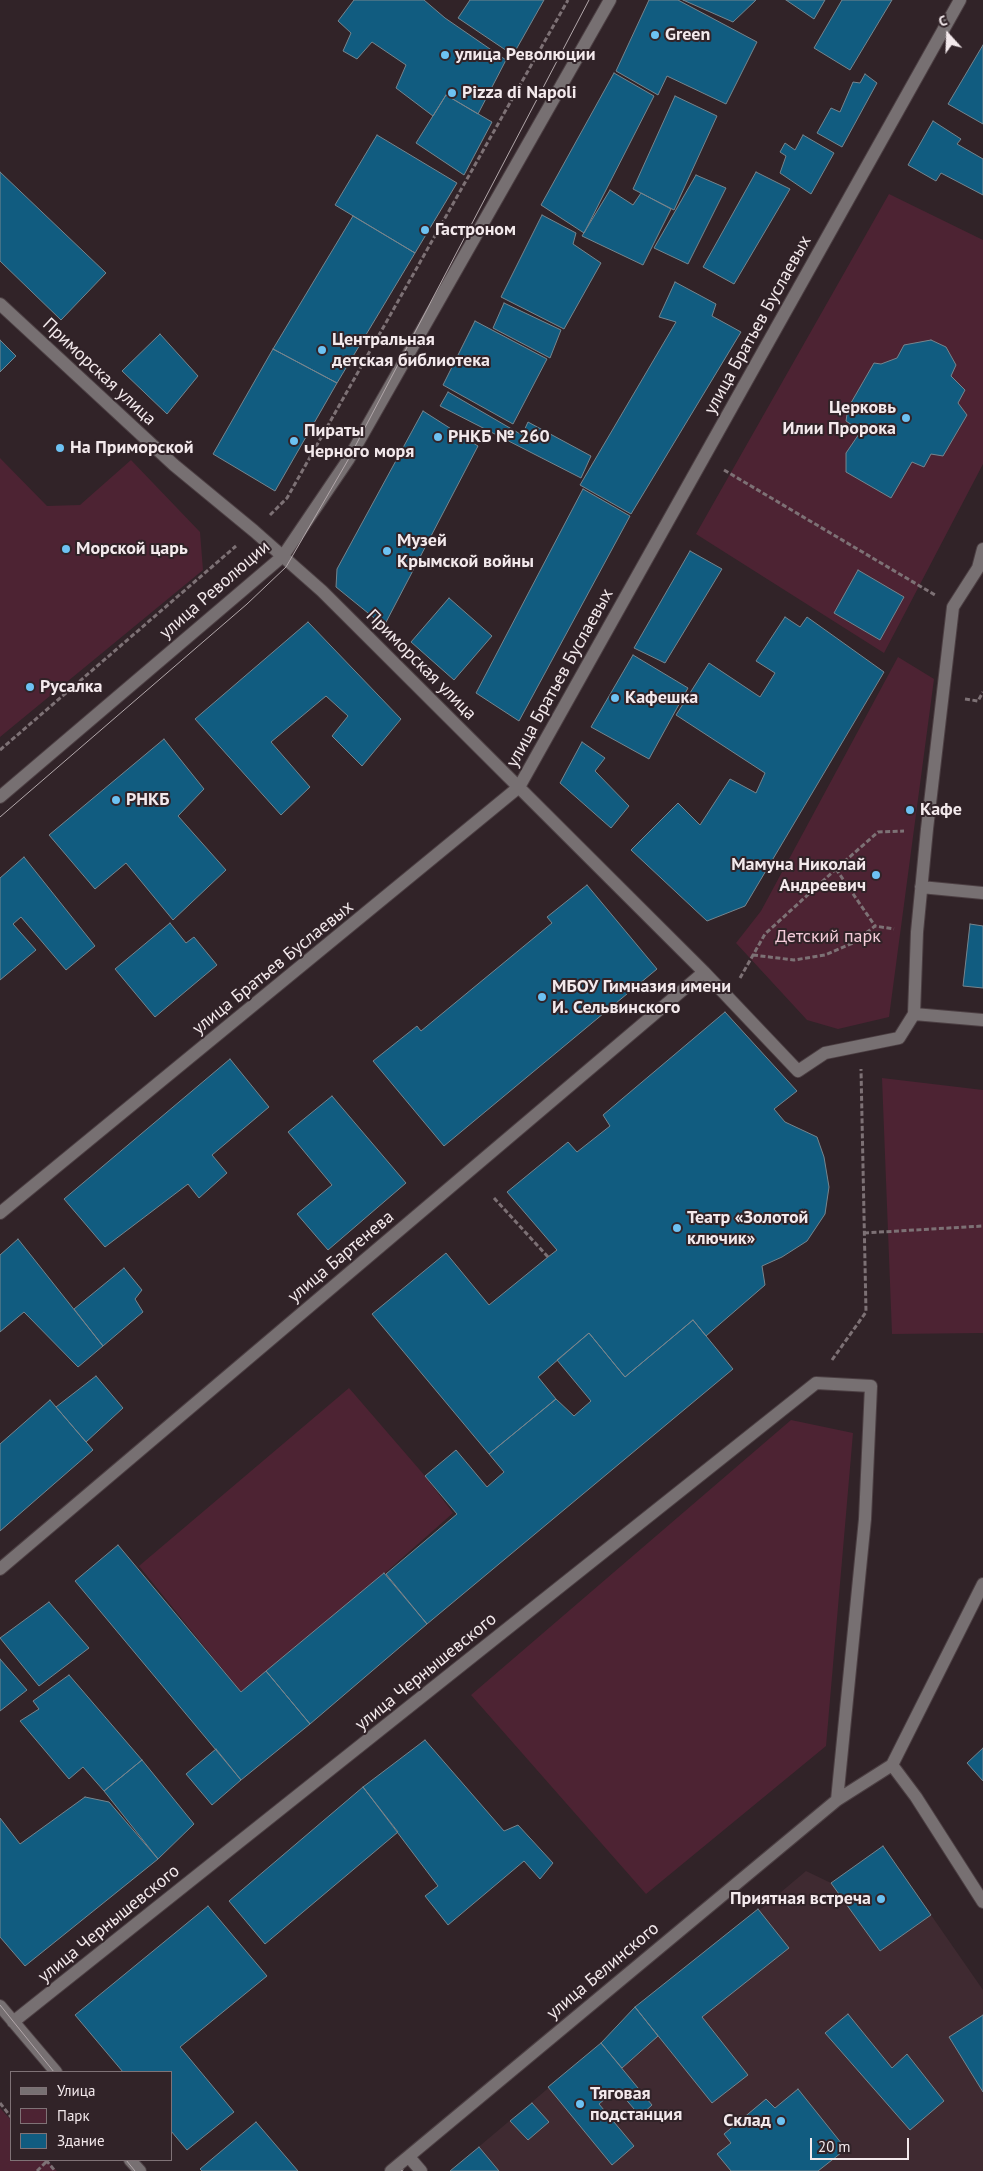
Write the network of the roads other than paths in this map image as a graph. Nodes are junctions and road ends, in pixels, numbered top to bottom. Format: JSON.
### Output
{"nodes":[{"id":1,"x":610,"y":0,"type":"edge"},
{"id":2,"x":960,"y":0,"type":"edge"},
{"id":3,"x":0,"y":304,"type":"edge"},
{"id":4,"x":983,"y":549,"type":"edge"},
{"id":5,"x":283,"y":556,"type":"junction"},
{"id":6,"x":519,"y":787,"type":"junction"},
{"id":7,"x":0,"y":798,"type":"edge"},
{"id":8,"x":921,"y":887,"type":"junction"},
{"id":9,"x":983,"y":893,"type":"edge"},
{"id":10,"x":704,"y":972,"type":"junction"},
{"id":11,"x":914,"y":1014,"type":"junction"},
{"id":12,"x":983,"y":1020,"type":"edge"},
{"id":13,"x":0,"y":1213,"type":"edge"},
{"id":14,"x":0,"y":1569,"type":"edge"},
{"id":15,"x":983,"y":1584,"type":"edge"},
{"id":16,"x":892,"y":1765,"type":"junction"},
{"id":17,"x":837,"y":1800,"type":"junction"},
{"id":18,"x":983,"y":1902,"type":"edge"},
{"id":19,"x":0,"y":2006,"type":"edge"},
{"id":20,"x":13,"y":2022,"type":"junction"},
{"id":21,"x":55,"y":2071,"type":"edge"},
{"id":22,"x":409,"y":2157,"type":"junction"},
{"id":23,"x":131,"y":2161,"type":"edge"},
{"id":24,"x":140,"y":2171,"type":"edge"},
{"id":25,"x":391,"y":2171,"type":"edge"},
{"id":26,"x":421,"y":2171,"type":"edge"}],
"edges":[{"from":1,"to":5,"type":"street","name":"улица Революции"},
{"from":2,"to":6,"type":"street","name":"улица Братьев Буслаевых"},
{"from":3,"to":5,"type":"street","name":"Приморская улица"},
{"from":4,"to":8,"type":"street"},
{"from":5,"to":6,"type":"street","name":"Приморская улица"},
{"from":5,"to":7,"type":"street","name":"улица Революции"},
{"from":6,"to":10,"type":"street","name":"Приморская улица"},
{"from":6,"to":13,"type":"street","name":"улица Братьев Буслаевых"},
{"from":8,"to":9,"type":"street"},
{"from":8,"to":11,"type":"street"},
{"from":10,"to":11,"type":"street","name":"Приморская улица"},
{"from":10,"to":14,"type":"street","name":"улица Бартенева"},
{"from":11,"to":12,"type":"street"},
{"from":15,"to":16,"type":"street"},
{"from":16,"to":17,"type":"street","name":"улица Белинского"},
{"from":16,"to":18,"type":"street"},
{"from":17,"to":20,"type":"street","name":"улица Чернышевского"},
{"from":17,"to":22,"type":"street","name":"улица Белинского"},
{"from":19,"to":20,"type":"street"},
{"from":20,"to":21,"type":"street"},
{"from":22,"to":25,"type":"street","name":"улица Белинского"},
{"from":22,"to":26,"type":"street"},
{"from":23,"to":24,"type":"street"}]}
